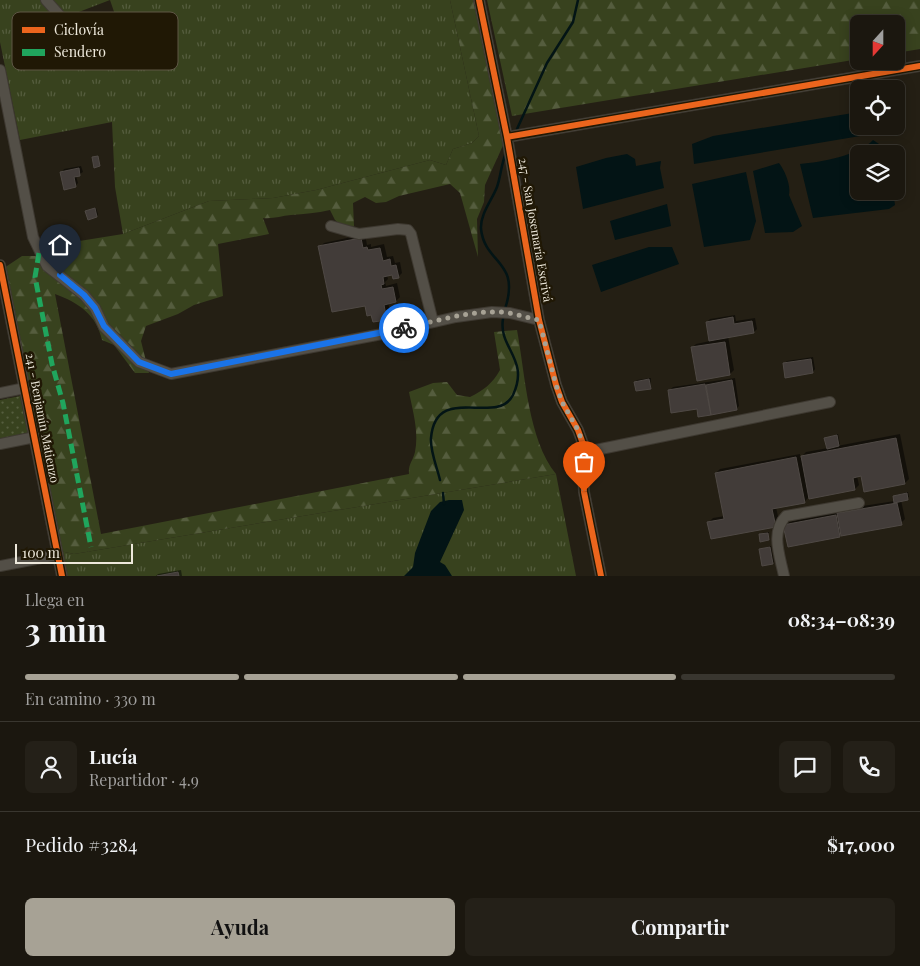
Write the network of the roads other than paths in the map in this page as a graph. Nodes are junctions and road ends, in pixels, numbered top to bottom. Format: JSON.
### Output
{"nodes":[{"id":1,"x":46,"y":0,"type":"edge"},
{"id":2,"x":479,"y":0,"type":"edge"},
{"id":3,"x":56,"y":12,"type":"edge"},
{"id":4,"x":920,"y":66,"type":"edge"},
{"id":5,"x":0,"y":70,"type":"edge"},
{"id":6,"x":507,"y":137,"type":"junction"},
{"id":7,"x":331,"y":226,"type":"dead end"},
{"id":8,"x":0,"y":265,"type":"edge"},
{"id":9,"x":539,"y":320,"type":"junction"},
{"id":10,"x":434,"y":322,"type":"junction"},
{"id":11,"x":26,"y":388,"type":"junction"},
{"id":12,"x":0,"y":393,"type":"edge"},
{"id":13,"x":830,"y":402,"type":"dead end"},
{"id":14,"x":35,"y":437,"type":"junction"},
{"id":15,"x":0,"y":444,"type":"edge"},
{"id":16,"x":586,"y":452,"type":"junction"},
{"id":17,"x":859,"y":503,"type":"dead end"},
{"id":18,"x":58,"y":555,"type":"junction"},
{"id":19,"x":0,"y":566,"type":"edge"},
{"id":20,"x":62,"y":576,"type":"edge"},
{"id":21,"x":601,"y":576,"type":"edge"},
{"id":22,"x":784,"y":576,"type":"edge"}],
"edges":[{"from":1,"to":3,"type":"street"},
{"from":2,"to":6,"type":"street","name":"247 - San Josemaría Escrivá"},
{"from":4,"to":6,"type":"street"},
{"from":5,"to":10,"type":"street"},
{"from":6,"to":9,"type":"street","name":"247 - San Josemaría Escrivá"},
{"from":7,"to":10,"type":"street"},
{"from":8,"to":11,"type":"street","name":"241 - Benjamín Matienzo"},
{"from":9,"to":10,"type":"street"},
{"from":9,"to":16,"type":"street","name":"247 - San Josemaría Escrivá"},
{"from":11,"to":12,"type":"street"},
{"from":11,"to":14,"type":"street","name":"241 - Benjamín Matienzo"},
{"from":13,"to":16,"type":"street"},
{"from":14,"to":15,"type":"street"},
{"from":14,"to":18,"type":"street","name":"241 - Benjamín Matienzo"},
{"from":16,"to":21,"type":"street","name":"247 - San Josemaría Escrivá"},
{"from":17,"to":22,"type":"street"},
{"from":18,"to":19,"type":"street"},
{"from":18,"to":20,"type":"street","name":"241 - Benjamín Matienzo"}]}
